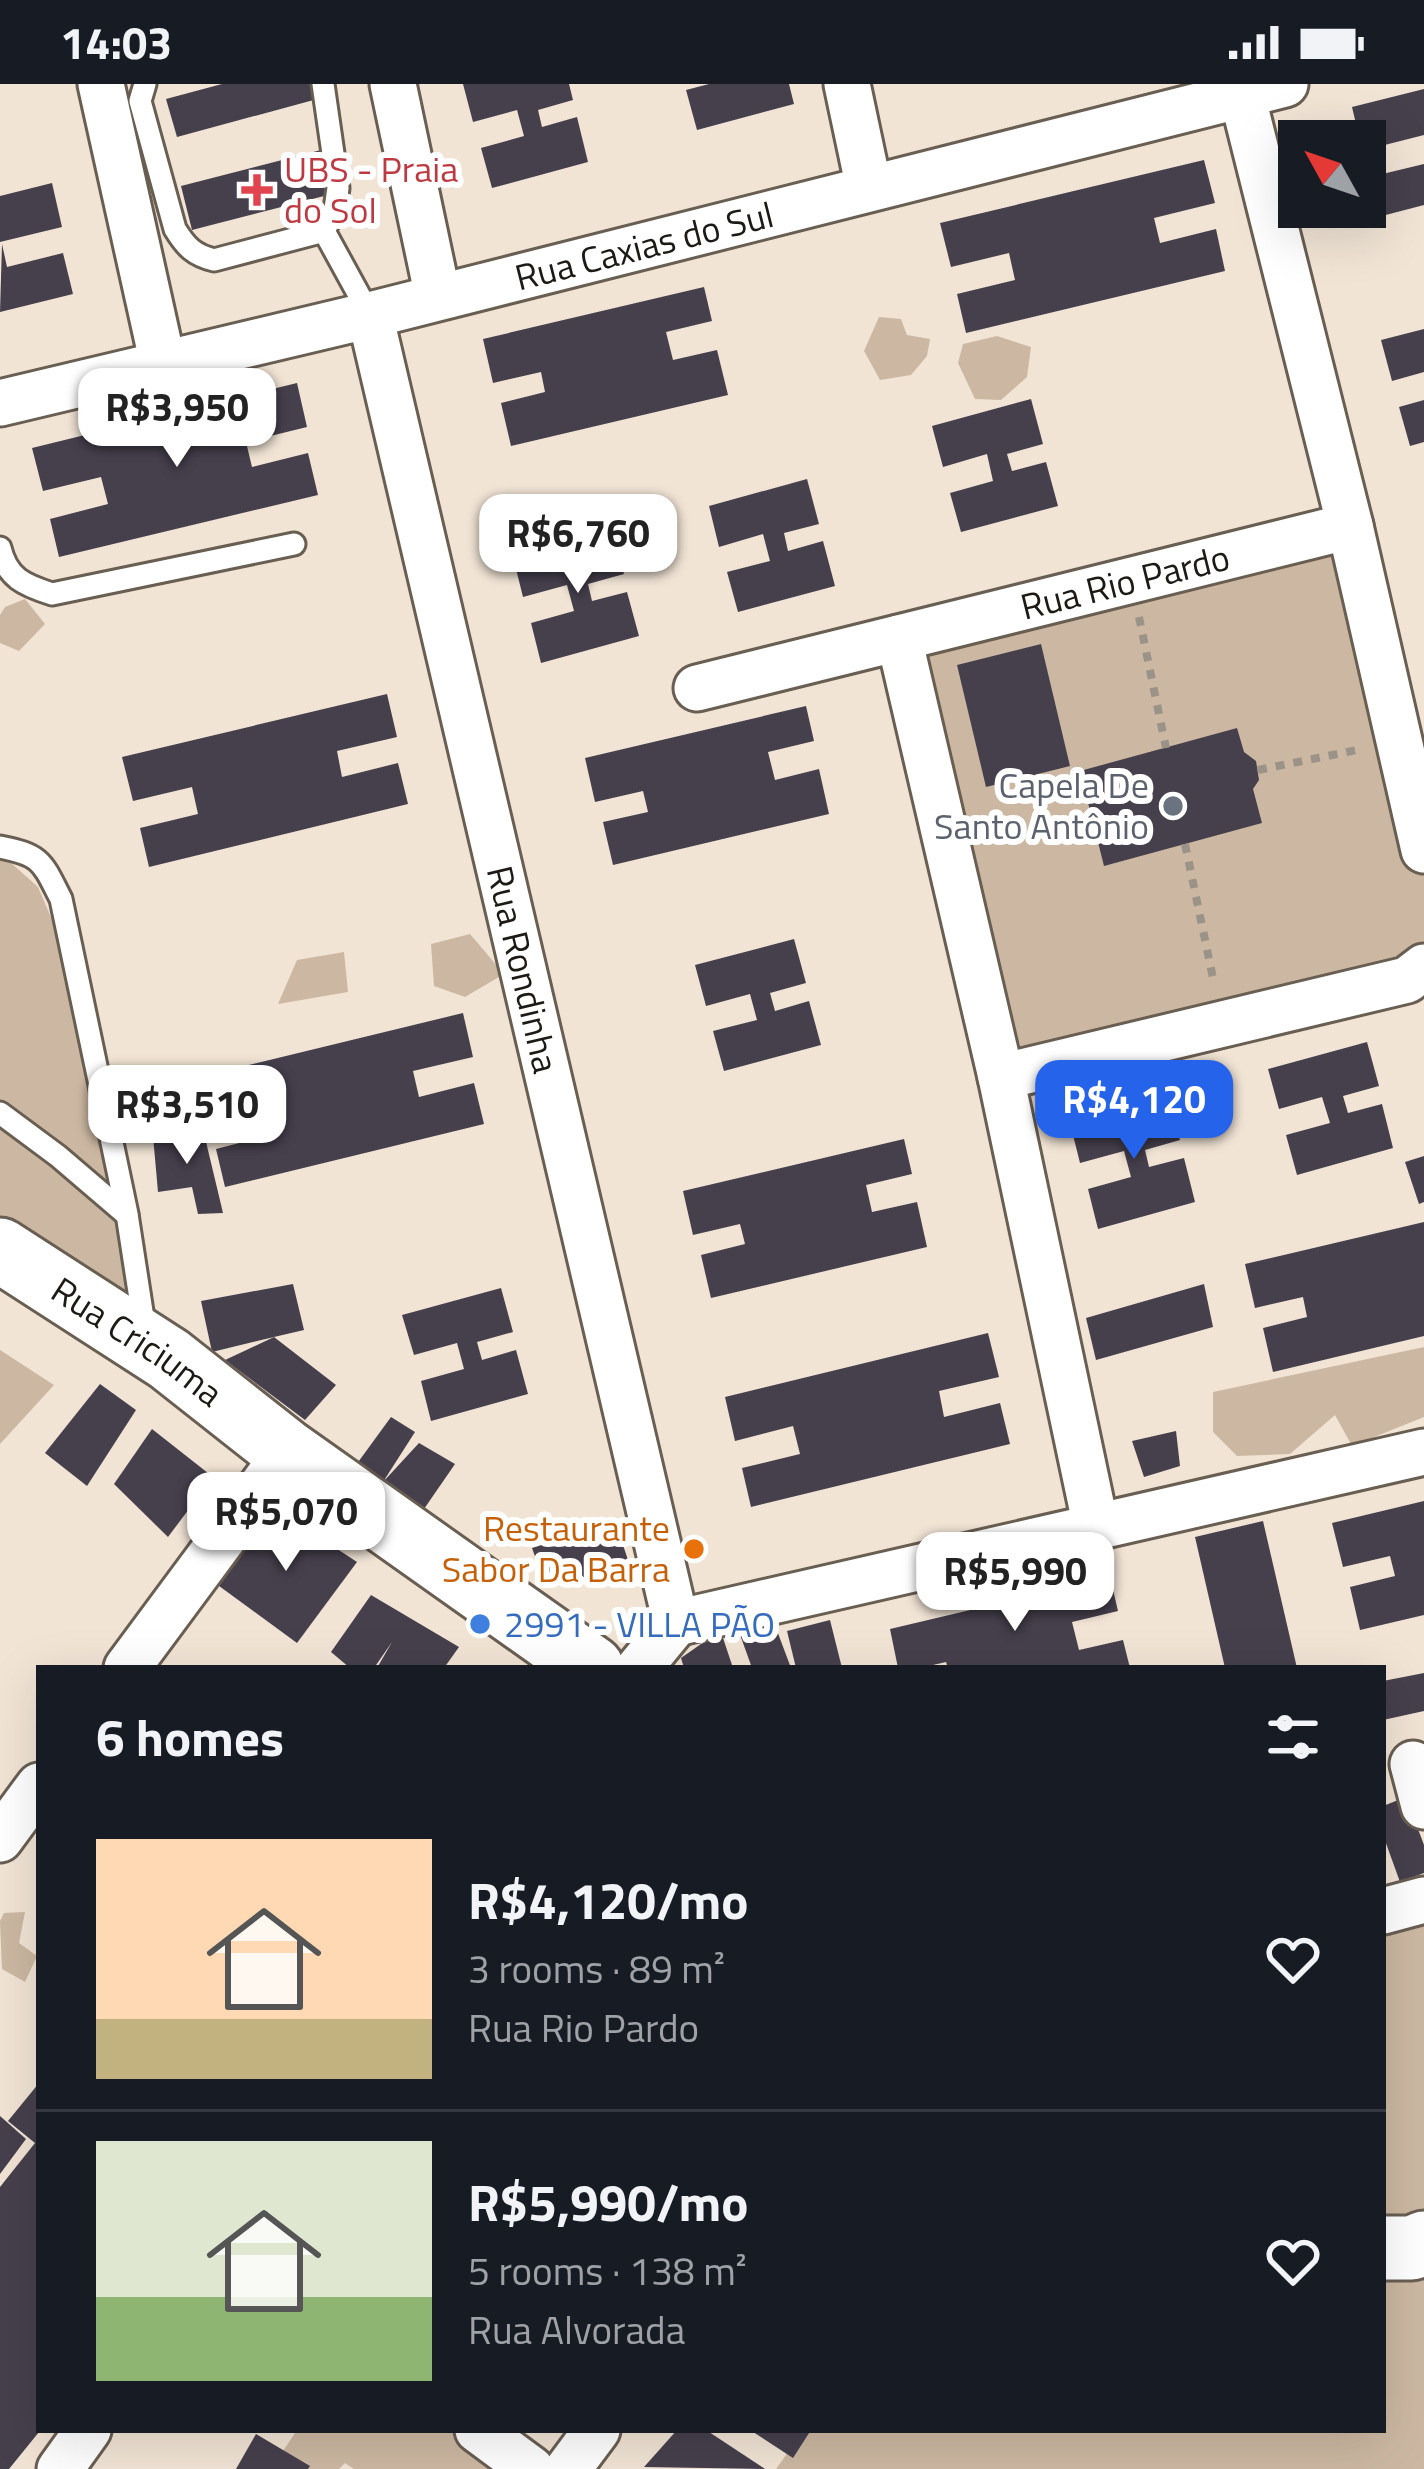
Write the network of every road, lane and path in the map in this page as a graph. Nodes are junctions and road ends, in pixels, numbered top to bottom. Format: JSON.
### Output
{"nodes":[{"id":1,"x":101,"y":84,"type":"edge"},
{"id":2,"x":145,"y":84,"type":"edge"},
{"id":3,"x":323,"y":84,"type":"edge"},
{"id":4,"x":393,"y":84,"type":"edge"},
{"id":5,"x":847,"y":84,"type":"edge"},
{"id":6,"x":1264,"y":89,"type":"edge"},
{"id":7,"x":869,"y":188,"type":"junction"},
{"id":8,"x":324,"y":231,"type":"junction"},
{"id":9,"x":438,"y":297,"type":"junction"},
{"id":10,"x":370,"y":315,"type":"junction"},
{"id":11,"x":163,"y":364,"type":"junction"},
{"id":12,"x":0,"y":403,"type":"edge"},
{"id":13,"x":1349,"y":526,"type":"junction"},
{"id":14,"x":295,"y":544,"type":"dead end"},
{"id":15,"x":0,"y":548,"type":"edge"},
{"id":16,"x":1131,"y":580,"type":"junction"},
{"id":17,"x":899,"y":638,"type":"junction"},
{"id":18,"x":697,"y":688,"type":"dead end"},
{"id":19,"x":1400,"y":742,"type":"junction"},
{"id":20,"x":1166,"y":748,"type":"dead end"},
{"id":21,"x":1258,"y":770,"type":"dead end"},
{"id":22,"x":1185,"y":844,"type":"dead end"},
{"id":23,"x":0,"y":847,"type":"edge"},
{"id":24,"x":1424,"y":850,"type":"edge"},
{"id":25,"x":1424,"y":968,"type":"edge"},
{"id":26,"x":1222,"y":1024,"type":"junction"},
{"id":27,"x":1001,"y":1077,"type":"junction"},
{"id":28,"x":0,"y":1113,"type":"edge"},
{"id":29,"x":127,"y":1216,"type":"junction"},
{"id":30,"x":0,"y":1250,"type":"edge"},
{"id":31,"x":147,"y":1345,"type":"junction"},
{"id":32,"x":287,"y":1452,"type":"junction"},
{"id":33,"x":1424,"y":1452,"type":"edge"},
{"id":34,"x":1096,"y":1527,"type":"junction"},
{"id":35,"x":676,"y":1623,"type":"junction"},
{"id":36,"x":579,"y":1658,"type":"edge"},
{"id":37,"x":129,"y":1665,"type":"edge"},
{"id":38,"x":641,"y":1665,"type":"edge"},
{"id":39,"x":36,"y":1790,"type":"edge"},
{"id":40,"x":0,"y":1839,"type":"edge"},
{"id":41,"x":1424,"y":1900,"type":"edge"},
{"id":42,"x":1386,"y":1910,"type":"edge"},
{"id":43,"x":1424,"y":2243,"type":"edge"},
{"id":44,"x":1386,"y":2248,"type":"edge"},
{"id":45,"x":86,"y":2433,"type":"edge"},
{"id":46,"x":482,"y":2433,"type":"edge"},
{"id":47,"x":595,"y":2433,"type":"edge"},
{"id":48,"x":60,"y":2469,"type":"edge"},
{"id":49,"x":531,"y":2469,"type":"edge"},
{"id":50,"x":568,"y":2469,"type":"edge"}],
"edges":[{"from":1,"to":11,"type":"street"},
{"from":2,"to":8,"type":"lane"},
{"from":3,"to":8,"type":"lane"},
{"from":4,"to":9,"type":"street"},
{"from":5,"to":7,"type":"street"},
{"from":6,"to":7,"type":"street","name":"Rua Caxias do Sul"},
{"from":6,"to":13,"type":"street"},
{"from":7,"to":9,"type":"street","name":"Rua Caxias do Sul"},
{"from":8,"to":10,"type":"lane"},
{"from":9,"to":10,"type":"street","name":"Rua Caxias do Sul"},
{"from":10,"to":11,"type":"street","name":"Rua Caxias do Sul"},
{"from":10,"to":35,"type":"street","name":"Rua Rondinha"},
{"from":11,"to":12,"type":"street","name":"Rua Caxias do Sul"},
{"from":13,"to":16,"type":"street","name":"Rua Rio Pardo"},
{"from":13,"to":19,"type":"street"},
{"from":14,"to":15,"type":"lane"},
{"from":16,"to":17,"type":"street","name":"Rua Rio Pardo"},
{"from":16,"to":20,"type":"path"},
{"from":17,"to":18,"type":"street","name":"Rua Rio Pardo"},
{"from":17,"to":27,"type":"street"},
{"from":19,"to":21,"type":"path"},
{"from":19,"to":24,"type":"street"},
{"from":22,"to":26,"type":"path"},
{"from":23,"to":29,"type":"lane"},
{"from":25,"to":26,"type":"street"},
{"from":26,"to":27,"type":"street"},
{"from":27,"to":34,"type":"street"},
{"from":28,"to":29,"type":"lane"},
{"from":29,"to":31,"type":"lane"},
{"from":30,"to":31,"type":"main road","name":"Rua Criciuma"},
{"from":31,"to":32,"type":"main road","name":"Rua Criciuma"},
{"from":32,"to":36,"type":"main road","name":"Rua Criciuma"},
{"from":32,"to":37,"type":"street"},
{"from":33,"to":34,"type":"street"},
{"from":34,"to":35,"type":"street"},
{"from":35,"to":38,"type":"street"},
{"from":39,"to":40,"type":"street"},
{"from":41,"to":42,"type":"street"},
{"from":43,"to":44,"type":"main road"},
{"from":45,"to":48,"type":"street"},
{"from":46,"to":49,"type":"street"},
{"from":47,"to":50,"type":"street"}]}
